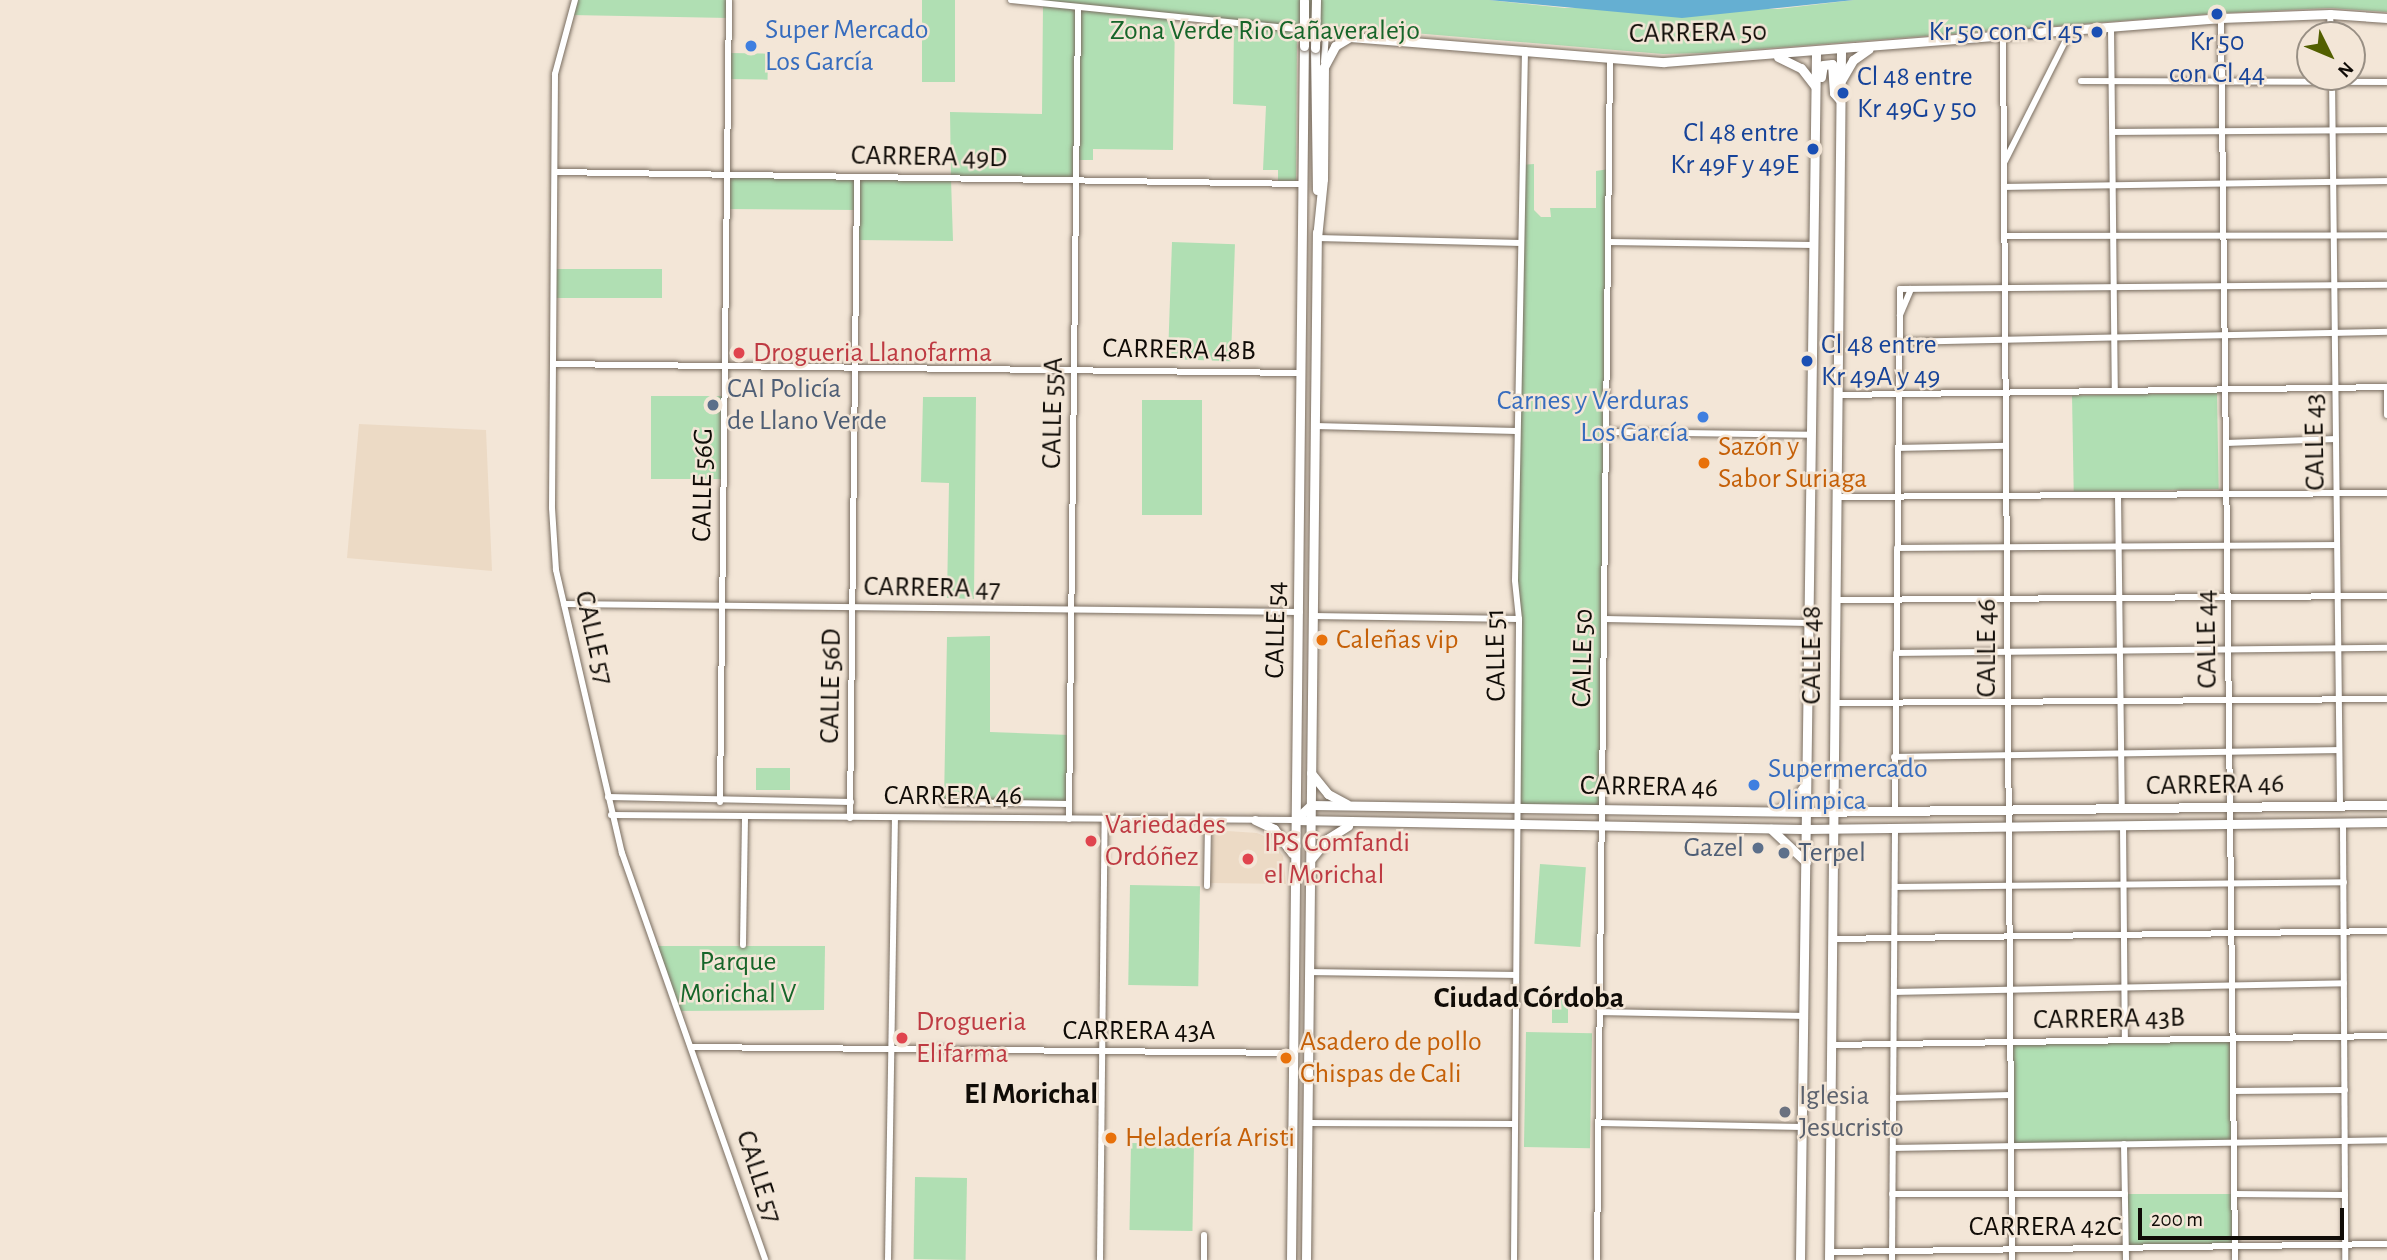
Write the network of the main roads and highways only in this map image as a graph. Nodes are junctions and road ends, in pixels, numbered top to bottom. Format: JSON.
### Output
{"nodes":[{"id":1,"x":1304,"y":0,"type":"edge"},
{"id":2,"x":1316,"y":0,"type":"edge"},
{"id":3,"x":2387,"y":18,"type":"edge"},
{"id":4,"x":1874,"y":47,"type":"junction"},
{"id":5,"x":1841,"y":50,"type":"junction"},
{"id":6,"x":1816,"y":51,"type":"junction"},
{"id":7,"x":1770,"y":55,"type":"junction"},
{"id":8,"x":1324,"y":67,"type":"joint"},
{"id":9,"x":1841,"y":82,"type":"junction"},
{"id":10,"x":1816,"y":86,"type":"junction"},
{"id":11,"x":1815,"y":99,"type":"junction"},
{"id":12,"x":1840,"y":100,"type":"junction"},
{"id":13,"x":1317,"y":238,"type":"junction"},
{"id":14,"x":1310,"y":771,"type":"junction"},
{"id":15,"x":1806,"y":783,"type":"junction"},
{"id":16,"x":1311,"y":805,"type":"junction"},
{"id":17,"x":2387,"y":805,"type":"edge"},
{"id":18,"x":1355,"y":806,"type":"junction"},
{"id":19,"x":1427,"y":807,"type":"junction"},
{"id":20,"x":1772,"y":811,"type":"junction"},
{"id":21,"x":1832,"y":811,"type":"junction"},
{"id":22,"x":1806,"y":812,"type":"junction"},
{"id":23,"x":1295,"y":820,"type":"junction"},
{"id":24,"x":1255,"y":821,"type":"road end"},
{"id":25,"x":2387,"y":822,"type":"edge"},
{"id":26,"x":1311,"y":823,"type":"junction"},
{"id":27,"x":1353,"y":824,"type":"junction"},
{"id":28,"x":1426,"y":825,"type":"junction"},
{"id":29,"x":1769,"y":828,"type":"junction"},
{"id":30,"x":1832,"y":828,"type":"junction"},
{"id":31,"x":1806,"y":829,"type":"junction"},
{"id":32,"x":1293,"y":856,"type":"junction"},
{"id":33,"x":1311,"y":859,"type":"junction"},
{"id":34,"x":1806,"y":862,"type":"junction"},
{"id":35,"x":1829,"y":1256,"type":"edge"},
{"id":36,"x":1291,"y":1258,"type":"edge"},
{"id":37,"x":1306,"y":1260,"type":"edge"},
{"id":38,"x":1800,"y":1260,"type":"edge"}],
"edges":[{"from":1,"to":23,"type":"main road","name":"CALLE 54","bridge":true},
{"from":2,"to":13,"type":"main road","name":"CALLE 54","bridge":true},
{"from":3,"to":4,"type":"main road","name":"CARRERA 50"},
{"from":4,"to":5,"type":"main road","name":"CARRERA 50"},
{"from":4,"to":9,"type":"main road"},
{"from":5,"to":6,"type":"main road","name":"CARRERA 50"},
{"from":5,"to":9,"type":"main road","name":"CALLE 48"},
{"from":6,"to":7,"type":"main road","name":"CARRERA 50"},
{"from":6,"to":10,"type":"main road","name":"CALLE 48"},
{"from":7,"to":8,"type":"main road","name":"CARRERA 50"},
{"from":7,"to":10,"type":"main road"},
{"from":8,"to":13,"type":"main road","name":"CALLE 54"},
{"from":9,"to":12,"type":"main road","name":"CALLE 48"},
{"from":10,"to":11,"type":"main road","name":"CALLE 48"},
{"from":11,"to":12,"type":"main road"},
{"from":11,"to":15,"type":"main road","name":"CALLE 48"},
{"from":12,"to":21,"type":"main road","name":"CALLE 48"},
{"from":13,"to":14,"type":"main road","name":"CALLE 54"},
{"from":14,"to":16,"type":"main road","name":"CALLE 54"},
{"from":14,"to":18,"type":"main road"},
{"from":15,"to":20,"type":"main road"},
{"from":15,"to":22,"type":"main road","name":"CALLE 48"},
{"from":16,"to":18,"type":"main road","name":"CARRERA 46"},
{"from":16,"to":23,"type":"main road"},
{"from":16,"to":26,"type":"main road","name":"CALLE 54"},
{"from":17,"to":21,"type":"main road","name":"CARRERA 46"},
{"from":18,"to":19,"type":"main road","name":"CARRERA 46"},
{"from":19,"to":20,"type":"main road","name":"CARRERA 46"},
{"from":19,"to":28,"type":"main road"},
{"from":20,"to":22,"type":"main road","name":"CARRERA 46"},
{"from":21,"to":22,"type":"main road","name":"CARRERA 46"},
{"from":21,"to":30,"type":"main road","name":"CALLE 48"},
{"from":22,"to":31,"type":"main road","name":"CALLE 48"},
{"from":23,"to":26,"type":"main road","name":"CARRERA 46"},
{"from":23,"to":32,"type":"main road","name":"CALLE 54"},
{"from":24,"to":32,"type":"main road"},
{"from":25,"to":30,"type":"main road","name":"CARRERA 46"},
{"from":26,"to":27,"type":"main road","name":"CARRERA 46"},
{"from":26,"to":33,"type":"main road","name":"CALLE 54"},
{"from":27,"to":28,"type":"main road","name":"CARRERA 46"},
{"from":27,"to":33,"type":"main road"},
{"from":28,"to":29,"type":"main road","name":"CARRERA 46"},
{"from":29,"to":31,"type":"main road","name":"CARRERA 46"},
{"from":29,"to":34,"type":"main road"},
{"from":30,"to":31,"type":"main road","name":"CARRERA 46"},
{"from":30,"to":35,"type":"main road","name":"CALLE 48"},
{"from":31,"to":34,"type":"main road","name":"CALLE 48"},
{"from":32,"to":36,"type":"main road","name":"CALLE 54"},
{"from":33,"to":37,"type":"main road","name":"CALLE 54"},
{"from":34,"to":38,"type":"main road","name":"CALLE 48"}]}
